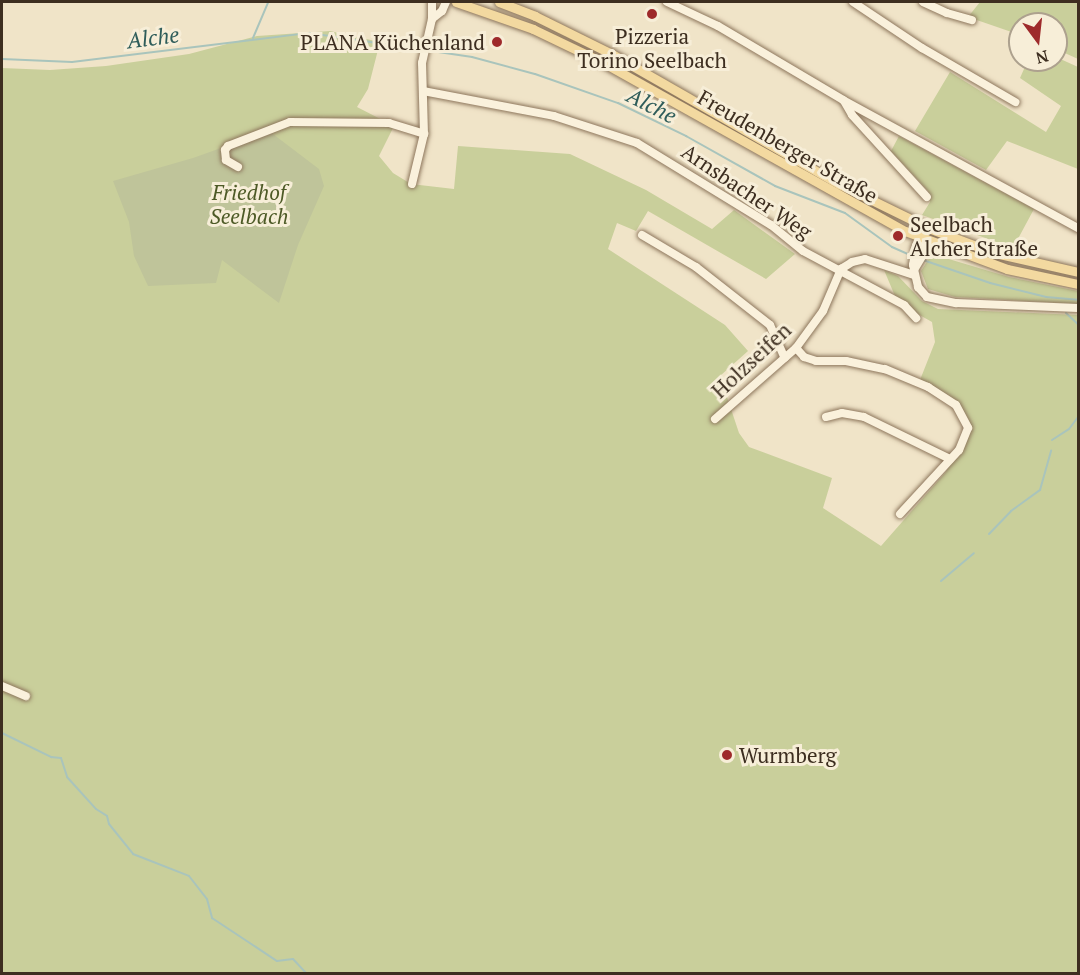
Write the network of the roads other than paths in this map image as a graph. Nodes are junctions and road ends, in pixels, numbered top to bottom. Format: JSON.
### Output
{"nodes":[{"id":1,"x":432,"y":2,"type":"edge"},
{"id":2,"x":446,"y":2,"type":"edge"},
{"id":3,"x":456,"y":2,"type":"edge"},
{"id":4,"x":499,"y":2,"type":"edge"},
{"id":5,"x":668,"y":2,"type":"edge"},
{"id":6,"x":852,"y":2,"type":"edge"},
{"id":7,"x":923,"y":2,"type":"edge"},
{"id":8,"x":432,"y":19,"type":"junction"},
{"id":9,"x":972,"y":20,"type":"dead end"},
{"id":10,"x":423,"y":91,"type":"junction"},
{"id":11,"x":843,"y":99,"type":"junction"},
{"id":12,"x":1015,"y":102,"type":"dead end"},
{"id":13,"x":424,"y":134,"type":"junction"},
{"id":14,"x":238,"y":167,"type":"dead end"},
{"id":15,"x":412,"y":184,"type":"dead end"},
{"id":16,"x":927,"y":197,"type":"dead end"},
{"id":17,"x":1078,"y":228,"type":"edge"},
{"id":18,"x":931,"y":229,"type":"junction"},
{"id":19,"x":642,"y":235,"type":"dead end"},
{"id":20,"x":926,"y":239,"type":"junction"},
{"id":21,"x":841,"y":269,"type":"junction"},
{"id":22,"x":915,"y":269,"type":"junction"},
{"id":23,"x":1078,"y":272,"type":"edge"},
{"id":24,"x":1078,"y":284,"type":"edge"},
{"id":25,"x":1078,"y":308,"type":"edge"},
{"id":26,"x":915,"y":318,"type":"dead end"},
{"id":27,"x":796,"y":348,"type":"junction"},
{"id":28,"x":785,"y":358,"type":"junction"},
{"id":29,"x":826,"y":417,"type":"dead end"},
{"id":30,"x":715,"y":419,"type":"dead end"},
{"id":31,"x":950,"y":459,"type":"junction"},
{"id":32,"x":900,"y":514,"type":"dead end"},
{"id":33,"x":2,"y":686,"type":"edge"},
{"id":34,"x":26,"y":696,"type":"dead end"}],
"edges":[{"from":1,"to":8,"type":"street"},
{"from":2,"to":8,"type":"street"},
{"from":3,"to":20,"type":"main road","name":"Freudenberger Straße"},
{"from":4,"to":18,"type":"main road","name":"Freudenberger Straße"},
{"from":5,"to":11,"type":"street","name":"Freudenberger Straße"},
{"from":6,"to":12,"type":"street"},
{"from":7,"to":9,"type":"street"},
{"from":8,"to":10,"type":"street"},
{"from":10,"to":13,"type":"street"},
{"from":10,"to":21,"type":"street","name":"Arnsbacher Weg"},
{"from":11,"to":16,"type":"street","name":"Freudenberger Straße"},
{"from":11,"to":17,"type":"street","name":"Freudenberger Straße"},
{"from":13,"to":14,"type":"street"},
{"from":13,"to":15,"type":"street"},
{"from":18,"to":20,"type":"main road"},
{"from":18,"to":23,"type":"main road","name":"Freudenberger Straße"},
{"from":19,"to":28,"type":"street"},
{"from":20,"to":22,"type":"street"},
{"from":20,"to":22,"type":"street"},
{"from":20,"to":24,"type":"main road","name":"Freudenberger Straße"},
{"from":21,"to":22,"type":"street"},
{"from":21,"to":26,"type":"street","name":"Arnsbacher Weg"},
{"from":21,"to":27,"type":"street","name":"Holzseifen"},
{"from":22,"to":25,"type":"street"},
{"from":27,"to":28,"type":"street","name":"Holzseifen"},
{"from":27,"to":31,"type":"street"},
{"from":28,"to":30,"type":"street","name":"Holzseifen"},
{"from":29,"to":31,"type":"street"},
{"from":31,"to":32,"type":"street"},
{"from":33,"to":34,"type":"street"}]}
